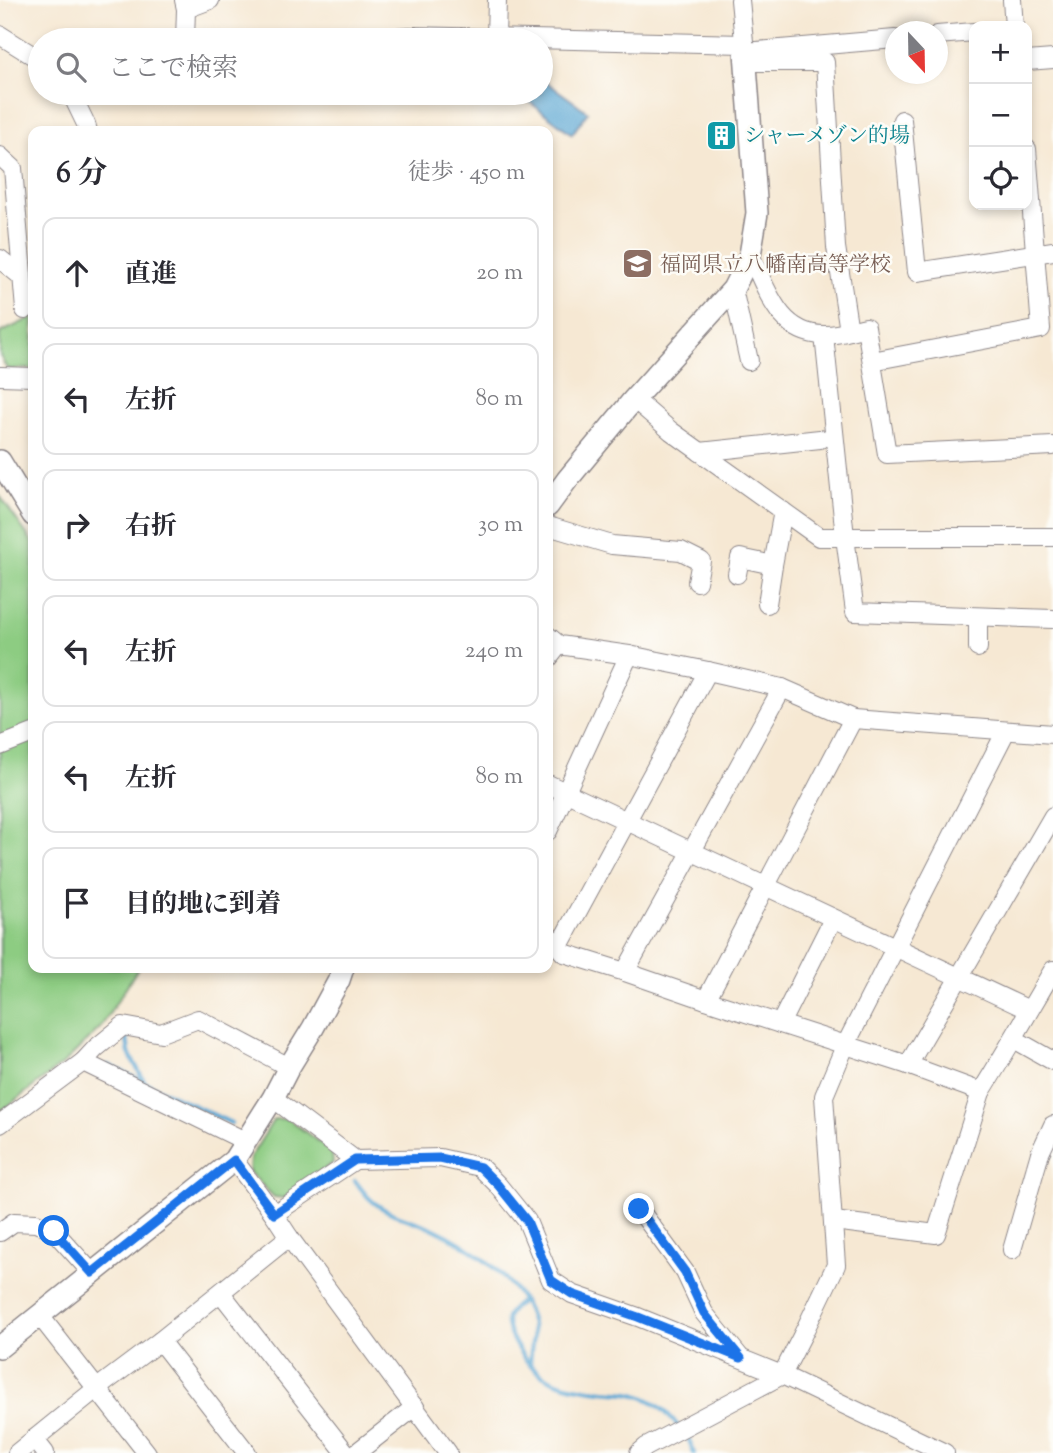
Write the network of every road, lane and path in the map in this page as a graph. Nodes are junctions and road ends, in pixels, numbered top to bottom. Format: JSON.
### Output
{"nodes":[{"id":1,"x":211,"y":0,"type":"edge"},
{"id":2,"x":497,"y":0,"type":"edge"},
{"id":3,"x":740,"y":0,"type":"edge"},
{"id":4,"x":1012,"y":0,"type":"edge"},
{"id":5,"x":185,"y":5,"type":"edge"},
{"id":6,"x":1014,"y":21,"type":"edge"},
{"id":7,"x":185,"y":28,"type":"edge"},
{"id":8,"x":496,"y":28,"type":"edge"},
{"id":9,"x":969,"y":32,"type":"edge"},
{"id":10,"x":948,"y":34,"type":"edge"},
{"id":11,"x":0,"y":35,"type":"edge"},
{"id":12,"x":885,"y":40,"type":"edge"},
{"id":13,"x":553,"y":41,"type":"edge"},
{"id":14,"x":28,"y":52,"type":"edge"},
{"id":15,"x":744,"y":53,"type":"junction"},
{"id":16,"x":1053,"y":59,"type":"edge"},
{"id":17,"x":1032,"y":61,"type":"edge"},
{"id":18,"x":77,"y":105,"type":"edge"},
{"id":19,"x":902,"y":120,"type":"dead end"},
{"id":20,"x":87,"y":126,"type":"edge"},
{"id":21,"x":0,"y":156,"type":"edge"},
{"id":22,"x":1032,"y":193,"type":"edge"},
{"id":23,"x":1044,"y":252,"type":"edge"},
{"id":24,"x":750,"y":255,"type":"junction"},
{"id":25,"x":0,"y":259,"type":"edge"},
{"id":26,"x":22,"y":277,"type":"junction"},
{"id":27,"x":733,"y":289,"type":"junction"},
{"id":28,"x":25,"y":310,"type":"dead end"},
{"id":29,"x":849,"y":331,"type":"junction"},
{"id":30,"x":824,"y":335,"type":"junction"},
{"id":31,"x":872,"y":361,"type":"junction"},
{"id":32,"x":749,"y":362,"type":"dead end"},
{"id":33,"x":0,"y":376,"type":"edge"},
{"id":34,"x":28,"y":377,"type":"edge"},
{"id":35,"x":634,"y":399,"type":"junction"},
{"id":36,"x":820,"y":439,"type":"dead end"},
{"id":37,"x":1053,"y":446,"type":"edge"},
{"id":38,"x":700,"y":452,"type":"junction"},
{"id":39,"x":0,"y":461,"type":"edge"},
{"id":40,"x":553,"y":499,"type":"edge"},
{"id":41,"x":28,"y":506,"type":"edge"},
{"id":42,"x":783,"y":511,"type":"junction"},
{"id":43,"x":553,"y":527,"type":"edge"},
{"id":44,"x":845,"y":537,"type":"junction"},
{"id":45,"x":1053,"y":537,"type":"edge"},
{"id":46,"x":773,"y":565,"type":"junction"},
{"id":47,"x":737,"y":574,"type":"dead end"},
{"id":48,"x":698,"y":582,"type":"dead end"},
{"id":49,"x":767,"y":604,"type":"dead end"},
{"id":50,"x":978,"y":617,"type":"junction"},
{"id":51,"x":1053,"y":619,"type":"edge"},
{"id":52,"x":553,"y":640,"type":"edge"},
{"id":53,"x":978,"y":648,"type":"dead end"},
{"id":54,"x":629,"y":655,"type":"junction"},
{"id":55,"x":708,"y":671,"type":"junction"},
{"id":56,"x":782,"y":688,"type":"junction"},
{"id":57,"x":853,"y":719,"type":"junction"},
{"id":58,"x":1006,"y":731,"type":"junction"},
{"id":59,"x":1053,"y":734,"type":"edge"},
{"id":60,"x":28,"y":735,"type":"edge"},
{"id":61,"x":0,"y":746,"type":"edge"},
{"id":62,"x":553,"y":787,"type":"edge"},
{"id":63,"x":565,"y":793,"type":"junction"},
{"id":64,"x":1053,"y":816,"type":"edge"},
{"id":65,"x":553,"y":820,"type":"edge"},
{"id":66,"x":625,"y":822,"type":"junction"},
{"id":67,"x":690,"y":852,"type":"junction"},
{"id":68,"x":765,"y":886,"type":"junction"},
{"id":69,"x":834,"y":919,"type":"junction"},
{"id":70,"x":553,"y":940,"type":"edge"},
{"id":71,"x":895,"y":948,"type":"junction"},
{"id":72,"x":1053,"y":970,"type":"edge"},
{"id":73,"x":625,"y":972,"type":"junction"},
{"id":74,"x":341,"y":973,"type":"edge"},
{"id":75,"x":960,"y":976,"type":"junction"},
{"id":76,"x":706,"y":1000,"type":"junction"},
{"id":77,"x":1029,"y":1010,"type":"junction"},
{"id":78,"x":780,"y":1024,"type":"junction"},
{"id":79,"x":1014,"y":1039,"type":"junction"},
{"id":80,"x":845,"y":1046,"type":"junction"},
{"id":81,"x":1053,"y":1061,"type":"edge"},
{"id":82,"x":83,"y":1062,"type":"junction"},
{"id":83,"x":908,"y":1065,"type":"junction"},
{"id":84,"x":289,"y":1067,"type":"junction"},
{"id":85,"x":981,"y":1092,"type":"junction"},
{"id":86,"x":273,"y":1098,"type":"junction"},
{"id":87,"x":0,"y":1124,"type":"edge"},
{"id":88,"x":1053,"y":1125,"type":"edge"},
{"id":89,"x":245,"y":1141,"type":"junction"},
{"id":90,"x":234,"y":1160,"type":"junction"},
{"id":91,"x":355,"y":1160,"type":"junction"},
{"id":92,"x":639,"y":1209,"type":"dead end"},
{"id":93,"x":274,"y":1214,"type":"junction"},
{"id":94,"x":834,"y":1221,"type":"junction"},
{"id":95,"x":0,"y":1232,"type":"edge"},
{"id":96,"x":289,"y":1237,"type":"junction"},
{"id":97,"x":1012,"y":1250,"type":"dead end"},
{"id":98,"x":92,"y":1273,"type":"junction"},
{"id":99,"x":221,"y":1293,"type":"junction"},
{"id":100,"x":40,"y":1316,"type":"junction"},
{"id":101,"x":160,"y":1341,"type":"junction"},
{"id":102,"x":0,"y":1347,"type":"edge"},
{"id":103,"x":741,"y":1358,"type":"junction"},
{"id":104,"x":782,"y":1375,"type":"junction"},
{"id":105,"x":96,"y":1389,"type":"junction"},
{"id":106,"x":415,"y":1407,"type":"junction"},
{"id":107,"x":39,"y":1446,"type":"edge"},
{"id":108,"x":17,"y":1453,"type":"edge"},
{"id":109,"x":147,"y":1453,"type":"edge"},
{"id":110,"x":247,"y":1453,"type":"edge"},
{"id":111,"x":346,"y":1453,"type":"edge"},
{"id":112,"x":356,"y":1453,"type":"edge"},
{"id":113,"x":448,"y":1453,"type":"edge"},
{"id":114,"x":639,"y":1453,"type":"edge"},
{"id":115,"x":945,"y":1453,"type":"edge"}],
"edges":[{"from":1,"to":5,"type":"street"},
{"from":2,"to":8,"type":"street"},
{"from":3,"to":15,"type":"street"},
{"from":4,"to":6,"type":"street"},
{"from":5,"to":7,"type":"street"},
{"from":9,"to":10,"type":"street"},
{"from":11,"to":14,"type":"street"},
{"from":12,"to":15,"type":"street"},
{"from":13,"to":15,"type":"street"},
{"from":15,"to":24,"type":"street"},
{"from":15,"to":29,"type":"street"},
{"from":16,"to":17,"type":"street"},
{"from":18,"to":20,"type":"street"},
{"from":19,"to":23,"type":"street"},
{"from":21,"to":26,"type":"street"},
{"from":22,"to":23,"type":"street"},
{"from":23,"to":31,"type":"street"},
{"from":24,"to":27,"type":"street"},
{"from":24,"to":30,"type":"street"},
{"from":25,"to":26,"type":"street"},
{"from":26,"to":28,"type":"street"},
{"from":27,"to":32,"type":"street"},
{"from":27,"to":35,"type":"street"},
{"from":29,"to":30,"type":"street"},
{"from":29,"to":31,"type":"street"},
{"from":30,"to":44,"type":"street"},
{"from":31,"to":37,"type":"street"},
{"from":33,"to":34,"type":"street"},
{"from":35,"to":38,"type":"street"},
{"from":35,"to":40,"type":"street"},
{"from":36,"to":38,"type":"street"},
{"from":38,"to":42,"type":"street"},
{"from":39,"to":41,"type":"street"},
{"from":42,"to":44,"type":"street"},
{"from":42,"to":46,"type":"street"},
{"from":43,"to":48,"type":"street"},
{"from":44,"to":45,"type":"street"},
{"from":44,"to":50,"type":"street"},
{"from":46,"to":47,"type":"street"},
{"from":46,"to":49,"type":"street"},
{"from":50,"to":51,"type":"street"},
{"from":50,"to":53,"type":"street"},
{"from":52,"to":54,"type":"street"},
{"from":54,"to":55,"type":"street"},
{"from":54,"to":63,"type":"street"},
{"from":55,"to":56,"type":"street"},
{"from":55,"to":66,"type":"street"},
{"from":56,"to":57,"type":"street"},
{"from":56,"to":67,"type":"street"},
{"from":57,"to":58,"type":"street"},
{"from":57,"to":68,"type":"street"},
{"from":58,"to":59,"type":"street"},
{"from":58,"to":71,"type":"street"},
{"from":60,"to":61,"type":"street"},
{"from":62,"to":63,"type":"street"},
{"from":63,"to":65,"type":"street"},
{"from":63,"to":66,"type":"street"},
{"from":64,"to":75,"type":"street"},
{"from":66,"to":67,"type":"street"},
{"from":66,"to":70,"type":"street"},
{"from":67,"to":68,"type":"street"},
{"from":67,"to":73,"type":"street"},
{"from":68,"to":69,"type":"street"},
{"from":68,"to":76,"type":"street"},
{"from":69,"to":71,"type":"street"},
{"from":69,"to":78,"type":"street"},
{"from":70,"to":73,"type":"street"},
{"from":71,"to":75,"type":"street"},
{"from":71,"to":80,"type":"street"},
{"from":72,"to":77,"type":"street"},
{"from":73,"to":76,"type":"street"},
{"from":74,"to":84,"type":"street"},
{"from":75,"to":77,"type":"street"},
{"from":75,"to":83,"type":"street"},
{"from":76,"to":78,"type":"street"},
{"from":77,"to":79,"type":"street"},
{"from":78,"to":80,"type":"street"},
{"from":79,"to":81,"type":"street"},
{"from":79,"to":85,"type":"street"},
{"from":80,"to":83,"type":"street"},
{"from":80,"to":94,"type":"street"},
{"from":82,"to":84,"type":"street"},
{"from":82,"to":87,"type":"street"},
{"from":82,"to":89,"type":"street"},
{"from":83,"to":85,"type":"street"},
{"from":84,"to":86,"type":"street"},
{"from":85,"to":94,"type":"street"},
{"from":86,"to":89,"type":"street"},
{"from":86,"to":91,"type":"street"},
{"from":88,"to":97,"type":"street"},
{"from":89,"to":90,"type":"street"},
{"from":90,"to":93,"type":"street"},
{"from":90,"to":98,"type":"street"},
{"from":91,"to":93,"type":"street"},
{"from":91,"to":103,"type":"street"},
{"from":92,"to":103,"type":"street"},
{"from":93,"to":96,"type":"street"},
{"from":94,"to":104,"type":"street"},
{"from":95,"to":98,"type":"street"},
{"from":96,"to":99,"type":"street"},
{"from":96,"to":106,"type":"street"},
{"from":98,"to":100,"type":"street"},
{"from":99,"to":101,"type":"street"},
{"from":99,"to":111,"type":"street"},
{"from":100,"to":102,"type":"street"},
{"from":100,"to":105,"type":"street"},
{"from":101,"to":105,"type":"street"},
{"from":101,"to":110,"type":"street"},
{"from":103,"to":104,"type":"street"},
{"from":104,"to":114,"type":"street"},
{"from":104,"to":115,"type":"street"},
{"from":105,"to":107,"type":"street"},
{"from":105,"to":109,"type":"street"},
{"from":106,"to":112,"type":"street"},
{"from":106,"to":113,"type":"street"},
{"from":107,"to":108,"type":"street"}]}
